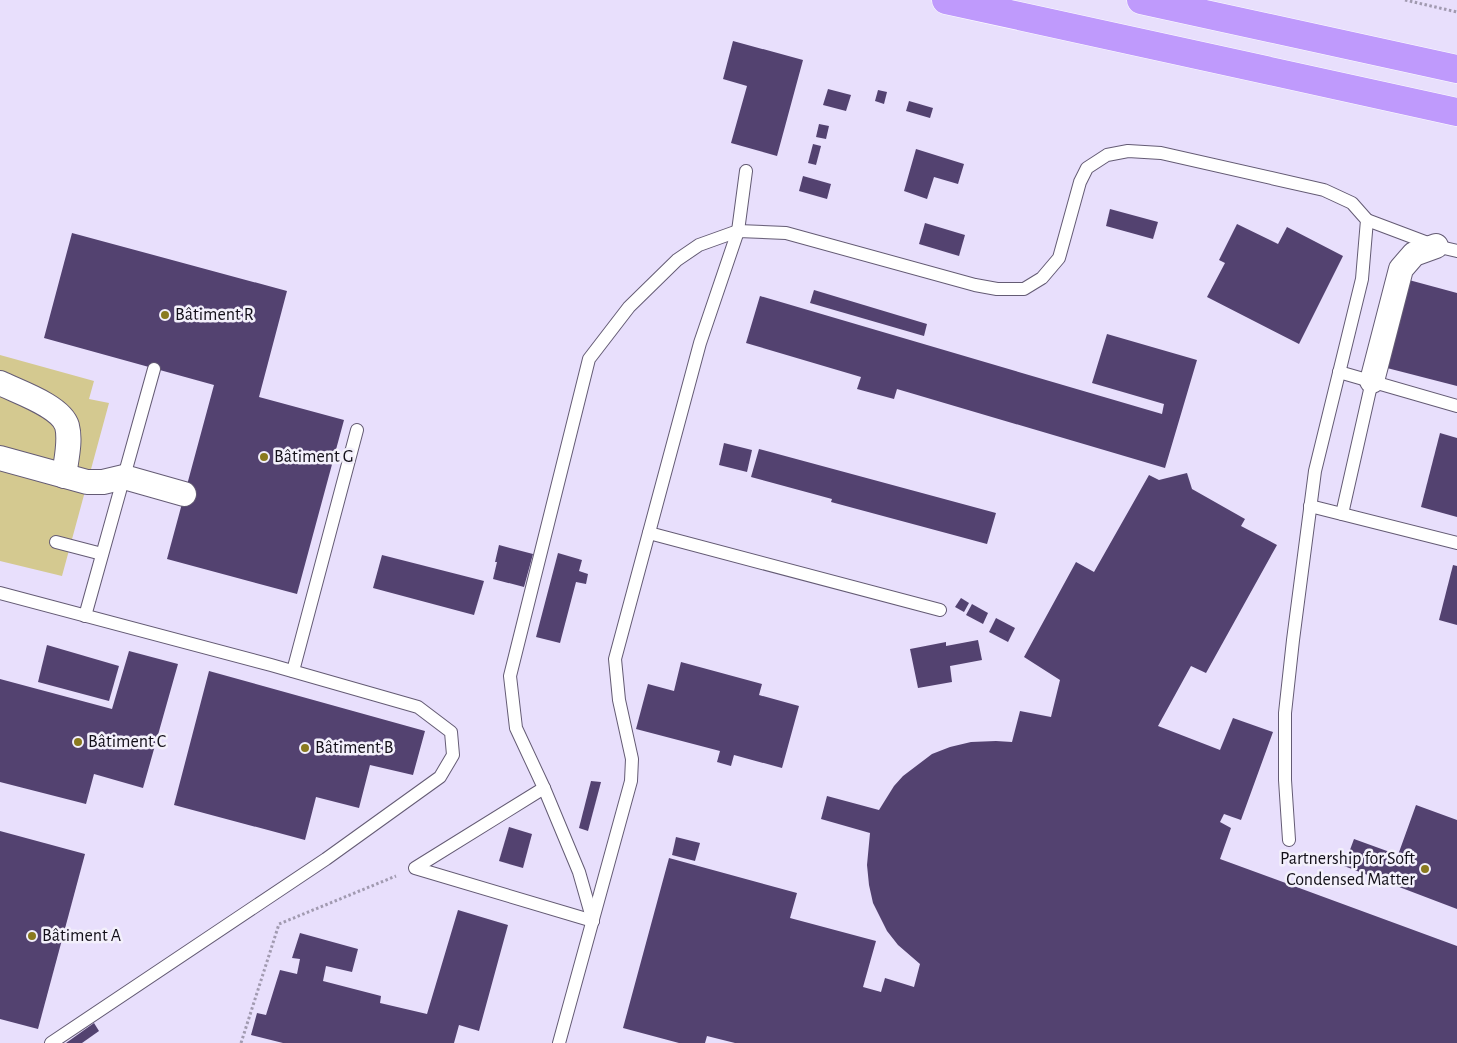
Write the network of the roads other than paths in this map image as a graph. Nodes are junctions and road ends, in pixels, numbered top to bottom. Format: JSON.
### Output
{"nodes":[{"id":1,"x":946,"y":0,"type":"edge"},
{"id":2,"x":1141,"y":0,"type":"edge"},
{"id":3,"x":1457,"y":69,"type":"edge"},
{"id":4,"x":1457,"y":112,"type":"edge"},
{"id":5,"x":746,"y":171,"type":"dead end"},
{"id":6,"x":1367,"y":220,"type":"junction"},
{"id":7,"x":738,"y":231,"type":"junction"},
{"id":8,"x":1446,"y":249,"type":"edge"},
{"id":9,"x":154,"y":369,"type":"dead end"},
{"id":10,"x":1339,"y":372,"type":"junction"},
{"id":11,"x":1372,"y":381,"type":"junction"},
{"id":12,"x":0,"y":383,"type":"edge"},
{"id":13,"x":1457,"y":406,"type":"edge"},
{"id":14,"x":357,"y":430,"type":"dead end"},
{"id":15,"x":0,"y":458,"type":"edge"},
{"id":16,"x":64,"y":476,"type":"junction"},
{"id":17,"x":124,"y":477,"type":"junction"},
{"id":18,"x":184,"y":494,"type":"dead end"},
{"id":19,"x":1310,"y":506,"type":"junction"},
{"id":20,"x":1342,"y":514,"type":"junction"},
{"id":21,"x":649,"y":533,"type":"junction"},
{"id":22,"x":56,"y":542,"type":"dead end"},
{"id":23,"x":1457,"y":543,"type":"edge"},
{"id":24,"x":102,"y":554,"type":"junction"},
{"id":25,"x":0,"y":593,"type":"edge"},
{"id":26,"x":940,"y":610,"type":"dead end"},
{"id":27,"x":85,"y":616,"type":"junction"},
{"id":28,"x":293,"y":672,"type":"junction"},
{"id":29,"x":544,"y":788,"type":"junction"},
{"id":30,"x":1289,"y":840,"type":"dead end"},
{"id":31,"x":593,"y":921,"type":"junction"},
{"id":32,"x":51,"y":1043,"type":"edge"},
{"id":33,"x":559,"y":1043,"type":"edge"}],
"edges":[{"from":1,"to":4,"type":"highway"},
{"from":2,"to":3,"type":"highway"},
{"from":5,"to":7,"type":"lane"},
{"from":6,"to":7,"type":"lane"},
{"from":6,"to":8,"type":"lane"},
{"from":6,"to":10,"type":"lane"},
{"from":7,"to":21,"type":"lane"},
{"from":7,"to":29,"type":"lane"},
{"from":8,"to":11,"type":"street"},
{"from":9,"to":17,"type":"lane"},
{"from":10,"to":11,"type":"lane"},
{"from":10,"to":19,"type":"lane"},
{"from":11,"to":13,"type":"lane"},
{"from":11,"to":20,"type":"lane"},
{"from":12,"to":16,"type":"street"},
{"from":14,"to":28,"type":"lane"},
{"from":15,"to":16,"type":"street"},
{"from":16,"to":17,"type":"street"},
{"from":17,"to":18,"type":"street"},
{"from":17,"to":24,"type":"lane"},
{"from":19,"to":20,"type":"lane"},
{"from":19,"to":30,"type":"lane"},
{"from":20,"to":23,"type":"lane"},
{"from":21,"to":26,"type":"lane"},
{"from":21,"to":31,"type":"lane"},
{"from":22,"to":24,"type":"lane"},
{"from":24,"to":27,"type":"lane"},
{"from":25,"to":27,"type":"lane"},
{"from":27,"to":28,"type":"lane"},
{"from":28,"to":32,"type":"lane"},
{"from":29,"to":31,"type":"lane"},
{"from":29,"to":31,"type":"lane"},
{"from":31,"to":33,"type":"lane"}]}
